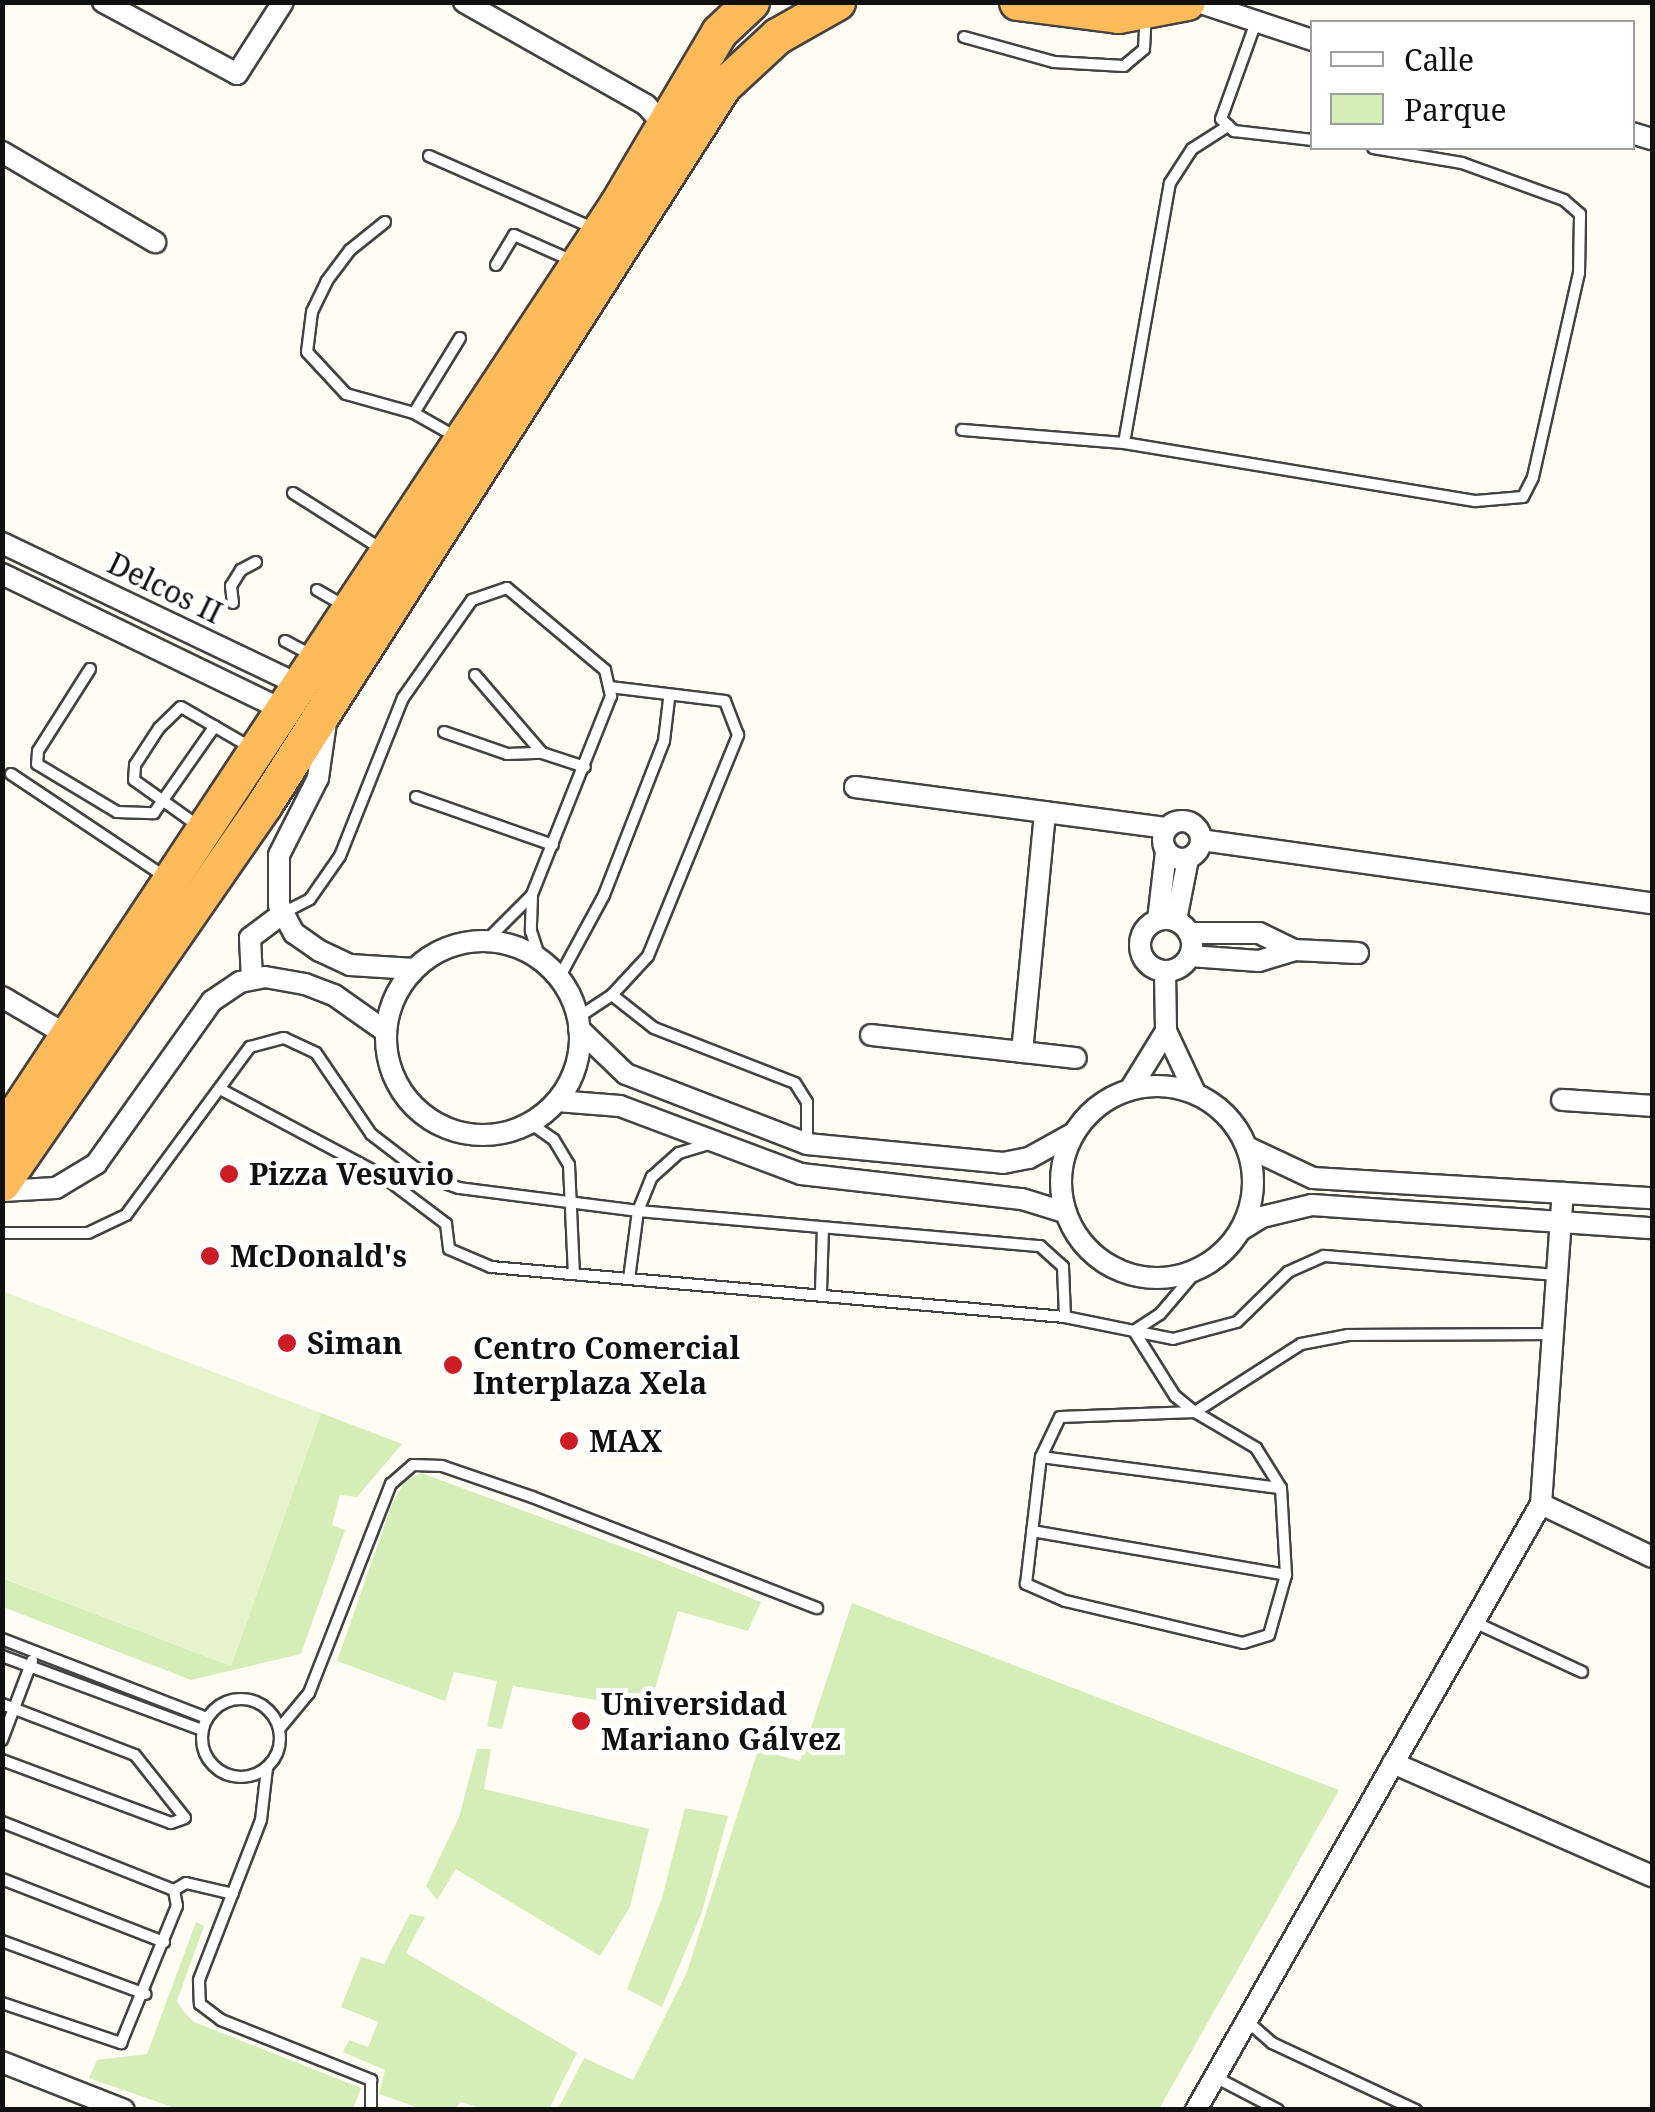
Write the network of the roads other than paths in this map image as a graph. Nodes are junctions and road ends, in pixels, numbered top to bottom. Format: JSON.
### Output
{"nodes":[{"id":1,"x":103,"y":2,"type":"edge"},
{"id":2,"x":283,"y":2,"type":"edge"},
{"id":3,"x":464,"y":2,"type":"edge"},
{"id":4,"x":751,"y":2,"type":"edge"},
{"id":5,"x":837,"y":2,"type":"edge"},
{"id":6,"x":1017,"y":2,"type":"edge"},
{"id":7,"x":1187,"y":2,"type":"edge"},
{"id":8,"x":1198,"y":2,"type":"edge"},
{"id":9,"x":1142,"y":9,"type":"edge"},
{"id":10,"x":1256,"y":21,"type":"junction"},
{"id":11,"x":964,"y":38,"type":"dead end"},
{"id":12,"x":1310,"y":39,"type":"edge"},
{"id":13,"x":663,"y":124,"type":"junction"},
{"id":14,"x":1228,"y":126,"type":"junction"},
{"id":15,"x":1310,"y":140,"type":"edge"},
{"id":16,"x":1385,"y":150,"type":"edge"},
{"id":17,"x":2,"y":152,"type":"edge"},
{"id":18,"x":430,"y":156,"type":"dead end"},
{"id":19,"x":385,"y":222,"type":"dead end"},
{"id":20,"x":600,"y":232,"type":"junction"},
{"id":21,"x":156,"y":242,"type":"dead end"},
{"id":22,"x":579,"y":264,"type":"junction"},
{"id":23,"x":496,"y":265,"type":"dead end"},
{"id":24,"x":460,"y":338,"type":"dead end"},
{"id":25,"x":414,"y":413,"type":"junction"},
{"id":26,"x":962,"y":430,"type":"dead end"},
{"id":27,"x":462,"y":442,"type":"junction"},
{"id":28,"x":1124,"y":444,"type":"junction"},
{"id":29,"x":293,"y":493,"type":"dead end"},
{"id":30,"x":2,"y":543,"type":"edge"},
{"id":31,"x":388,"y":553,"type":"junction"},
{"id":32,"x":256,"y":562,"type":"dead end"},
{"id":33,"x":2,"y":574,"type":"edge"},
{"id":34,"x":317,"y":590,"type":"dead end"},
{"id":35,"x":233,"y":603,"type":"dead end"},
{"id":36,"x":353,"y":610,"type":"junction"},
{"id":37,"x":286,"y":641,"type":"dead end"},
{"id":38,"x":90,"y":668,"type":"dead end"},
{"id":39,"x":475,"y":675,"type":"dead end"},
{"id":40,"x":610,"y":687,"type":"junction"},
{"id":41,"x":309,"y":690,"type":"junction"},
{"id":42,"x":669,"y":698,"type":"junction"},
{"id":43,"x":215,"y":726,"type":"junction"},
{"id":44,"x":444,"y":732,"type":"dead end"},
{"id":45,"x":259,"y":753,"type":"junction"},
{"id":46,"x":542,"y":754,"type":"junction"},
{"id":47,"x":585,"y":768,"type":"junction"},
{"id":48,"x":11,"y":774,"type":"dead end"},
{"id":49,"x":855,"y":787,"type":"dead end"},
{"id":50,"x":416,"y":797,"type":"dead end"},
{"id":51,"x":165,"y":803,"type":"junction"},
{"id":52,"x":1045,"y":812,"type":"junction"},
{"id":53,"x":1165,"y":828,"type":"junction"},
{"id":54,"x":206,"y":832,"type":"junction"},
{"id":55,"x":1202,"y":840,"type":"junction"},
{"id":56,"x":553,"y":845,"type":"junction"},
{"id":57,"x":1166,"y":852,"type":"junction"},
{"id":58,"x":1188,"y":859,"type":"junction"},
{"id":59,"x":174,"y":881,"type":"junction"},
{"id":60,"x":532,"y":895,"type":"junction"},
{"id":61,"x":1652,"y":903,"type":"edge"},
{"id":62,"x":282,"y":914,"type":"junction"},
{"id":63,"x":1174,"y":924,"type":"junction"},
{"id":64,"x":487,"y":940,"type":"junction"},
{"id":65,"x":1294,"y":950,"type":"junction"},
{"id":66,"x":1358,"y":954,"type":"dead end"},
{"id":67,"x":1190,"y":956,"type":"junction"},
{"id":68,"x":540,"y":959,"type":"junction"},
{"id":69,"x":414,"y":969,"type":"junction"},
{"id":70,"x":1165,"y":972,"type":"junction"},
{"id":71,"x":559,"y":978,"type":"junction"},
{"id":72,"x":252,"y":979,"type":"junction"},
{"id":73,"x":612,"y":996,"type":"junction"},
{"id":74,"x":2,"y":997,"type":"edge"},
{"id":75,"x":578,"y":1023,"type":"junction"},
{"id":76,"x":1166,"y":1031,"type":"junction"},
{"id":77,"x":385,"y":1032,"type":"junction"},
{"id":78,"x":872,"y":1035,"type":"dead end"},
{"id":79,"x":70,"y":1037,"type":"junction"},
{"id":80,"x":1022,"y":1052,"type":"junction"},
{"id":81,"x":1076,"y":1058,"type":"dead end"},
{"id":82,"x":1131,"y":1088,"type":"junction"},
{"id":83,"x":220,"y":1090,"type":"junction"},
{"id":84,"x":1196,"y":1093,"type":"junction"},
{"id":85,"x":1562,"y":1100,"type":"dead end"},
{"id":86,"x":556,"y":1101,"type":"junction"},
{"id":87,"x":1652,"y":1106,"type":"edge"},
{"id":88,"x":530,"y":1123,"type":"junction"},
{"id":89,"x":1074,"y":1132,"type":"junction"},
{"id":90,"x":2,"y":1134,"type":"edge"},
{"id":91,"x":714,"y":1143,"type":"junction"},
{"id":92,"x":807,"y":1144,"type":"junction"},
{"id":93,"x":1247,"y":1147,"type":"junction"},
{"id":94,"x":2,"y":1183,"type":"edge"},
{"id":95,"x":2,"y":1192,"type":"edge"},
{"id":96,"x":1562,"y":1193,"type":"junction"},
{"id":97,"x":1652,"y":1198,"type":"edge"},
{"id":98,"x":573,"y":1202,"type":"junction"},
{"id":99,"x":638,"y":1211,"type":"junction"},
{"id":100,"x":1064,"y":1212,"type":"junction"},
{"id":101,"x":1562,"y":1222,"type":"junction"},
{"id":102,"x":1652,"y":1228,"type":"edge"},
{"id":103,"x":822,"y":1229,"type":"junction"},
{"id":104,"x":1241,"y":1230,"type":"junction"},
{"id":105,"x":2,"y":1234,"type":"edge"},
{"id":106,"x":1201,"y":1266,"type":"junction"},
{"id":107,"x":574,"y":1274,"type":"junction"},
{"id":108,"x":1561,"y":1276,"type":"junction"},
{"id":109,"x":629,"y":1279,"type":"junction"},
{"id":110,"x":821,"y":1291,"type":"junction"},
{"id":111,"x":1065,"y":1316,"type":"junction"},
{"id":112,"x":1134,"y":1332,"type":"junction"},
{"id":113,"x":1555,"y":1334,"type":"junction"},
{"id":114,"x":1195,"y":1412,"type":"junction"},
{"id":115,"x":1041,"y":1457,"type":"junction"},
{"id":116,"x":1281,"y":1488,"type":"junction"},
{"id":117,"x":1541,"y":1504,"type":"junction"},
{"id":118,"x":1032,"y":1531,"type":"junction"},
{"id":119,"x":1652,"y":1557,"type":"edge"},
{"id":120,"x":1286,"y":1575,"type":"junction"},
{"id":121,"x":817,"y":1608,"type":"dead end"},
{"id":122,"x":1474,"y":1622,"type":"junction"},
{"id":123,"x":2,"y":1639,"type":"edge"},
{"id":124,"x":36,"y":1650,"type":"junction"},
{"id":125,"x":2,"y":1656,"type":"edge"},
{"id":126,"x":30,"y":1666,"type":"junction"},
{"id":127,"x":1582,"y":1672,"type":"dead end"},
{"id":128,"x":2,"y":1704,"type":"edge"},
{"id":129,"x":15,"y":1708,"type":"junction"},
{"id":130,"x":205,"y":1724,"type":"junction"},
{"id":131,"x":279,"y":1730,"type":"junction"},
{"id":132,"x":2,"y":1740,"type":"edge"},
{"id":133,"x":2,"y":1760,"type":"edge"},
{"id":134,"x":1393,"y":1763,"type":"junction"},
{"id":135,"x":267,"y":1768,"type":"junction"},
{"id":136,"x":2,"y":1822,"type":"edge"},
{"id":137,"x":1652,"y":1876,"type":"edge"},
{"id":138,"x":2,"y":1879,"type":"edge"},
{"id":139,"x":174,"y":1890,"type":"junction"},
{"id":140,"x":234,"y":1894,"type":"junction"},
{"id":141,"x":2,"y":1941,"type":"edge"},
{"id":142,"x":164,"y":1942,"type":"junction"},
{"id":143,"x":145,"y":1994,"type":"junction"},
{"id":144,"x":2,"y":2003,"type":"edge"},
{"id":145,"x":1247,"y":2022,"type":"junction"},
{"id":146,"x":2,"y":2062,"type":"edge"},
{"id":147,"x":1215,"y":2077,"type":"junction"},
{"id":148,"x":124,"y":2110,"type":"edge"},
{"id":149,"x":372,"y":2110,"type":"edge"},
{"id":150,"x":1196,"y":2110,"type":"edge"},
{"id":151,"x":1278,"y":2110,"type":"edge"},
{"id":152,"x":1416,"y":2110,"type":"edge"}],
"edges":[{"from":1,"to":2,"type":"street"},
{"from":3,"to":13,"type":"street"},
{"from":4,"to":13,"type":"highway"},
{"from":5,"to":41,"type":"highway"},
{"from":6,"to":9,"type":"highway"},
{"from":7,"to":9,"type":"highway"},
{"from":8,"to":10,"type":"street"},
{"from":9,"to":11,"type":"lane"},
{"from":10,"to":12,"type":"street"},
{"from":10,"to":14,"type":"lane"},
{"from":13,"to":20,"type":"highway"},
{"from":14,"to":15,"type":"lane"},
{"from":14,"to":28,"type":"lane"},
{"from":16,"to":28,"type":"lane"},
{"from":17,"to":21,"type":"street"},
{"from":18,"to":20,"type":"lane"},
{"from":19,"to":25,"type":"lane"},
{"from":20,"to":22,"type":"highway"},
{"from":22,"to":23,"type":"lane"},
{"from":22,"to":27,"type":"highway"},
{"from":24,"to":25,"type":"lane"},
{"from":25,"to":27,"type":"lane"},
{"from":26,"to":28,"type":"lane"},
{"from":27,"to":31,"type":"highway"},
{"from":29,"to":31,"type":"lane"},
{"from":30,"to":41,"type":"street","name":"Delcos II"},
{"from":31,"to":36,"type":"highway"},
{"from":32,"to":35,"type":"lane"},
{"from":33,"to":41,"type":"street","name":"Delcos II"},
{"from":34,"to":36,"type":"lane"},
{"from":36,"to":41,"type":"highway"},
{"from":37,"to":41,"type":"lane"},
{"from":38,"to":51,"type":"lane"},
{"from":39,"to":46,"type":"lane"},
{"from":40,"to":42,"type":"lane"},
{"from":40,"to":47,"type":"lane"},
{"from":40,"to":62,"type":"lane"},
{"from":41,"to":45,"type":"highway"},
{"from":41,"to":62,"type":"street"},
{"from":41,"to":94,"type":"highway"},
{"from":42,"to":71,"type":"lane"},
{"from":42,"to":73,"type":"lane"},
{"from":43,"to":45,"type":"lane"},
{"from":43,"to":51,"type":"lane"},
{"from":43,"to":51,"type":"lane"},
{"from":44,"to":46,"type":"lane"},
{"from":45,"to":54,"type":"highway"},
{"from":46,"to":47,"type":"lane"},
{"from":47,"to":56,"type":"lane"},
{"from":48,"to":59,"type":"lane"},
{"from":49,"to":52,"type":"street"},
{"from":50,"to":56,"type":"lane"},
{"from":51,"to":54,"type":"lane"},
{"from":52,"to":53,"type":"street"},
{"from":52,"to":80,"type":"street"},
{"from":53,"to":55,"type":"street"},
{"from":53,"to":57,"type":"street"},
{"from":54,"to":59,"type":"highway"},
{"from":55,"to":58,"type":"street"},
{"from":55,"to":61,"type":"street"},
{"from":56,"to":60,"type":"lane"},
{"from":57,"to":58,"type":"street"},
{"from":57,"to":63,"type":"street"},
{"from":58,"to":63,"type":"street"},
{"from":59,"to":79,"type":"highway"},
{"from":60,"to":64,"type":"lane"},
{"from":60,"to":68,"type":"lane"},
{"from":62,"to":69,"type":"street"},
{"from":62,"to":72,"type":"street"},
{"from":63,"to":65,"type":"street"},
{"from":63,"to":67,"type":"street"},
{"from":63,"to":70,"type":"street"},
{"from":64,"to":68,"type":"street"},
{"from":64,"to":69,"type":"street"},
{"from":65,"to":66,"type":"street"},
{"from":65,"to":67,"type":"street"},
{"from":67,"to":70,"type":"street"},
{"from":68,"to":71,"type":"street"},
{"from":69,"to":77,"type":"street"},
{"from":70,"to":76,"type":"street"},
{"from":71,"to":75,"type":"street"},
{"from":72,"to":77,"type":"street"},
{"from":72,"to":95,"type":"street"},
{"from":73,"to":75,"type":"lane"},
{"from":73,"to":92,"type":"lane"},
{"from":74,"to":79,"type":"street"},
{"from":75,"to":86,"type":"street"},
{"from":75,"to":92,"type":"street"},
{"from":76,"to":82,"type":"street"},
{"from":76,"to":84,"type":"street"},
{"from":77,"to":88,"type":"street"},
{"from":78,"to":80,"type":"street"},
{"from":79,"to":90,"type":"highway"},
{"from":80,"to":81,"type":"street"},
{"from":82,"to":84,"type":"street"},
{"from":82,"to":89,"type":"street"},
{"from":83,"to":98,"type":"lane"},
{"from":83,"to":105,"type":"lane"},
{"from":83,"to":107,"type":"lane"},
{"from":84,"to":93,"type":"street"},
{"from":85,"to":87,"type":"street"},
{"from":86,"to":88,"type":"street"},
{"from":86,"to":91,"type":"street"},
{"from":88,"to":98,"type":"lane"},
{"from":89,"to":92,"type":"street"},
{"from":89,"to":100,"type":"street"},
{"from":91,"to":99,"type":"lane"},
{"from":91,"to":100,"type":"street"},
{"from":93,"to":96,"type":"street"},
{"from":93,"to":104,"type":"street"},
{"from":96,"to":97,"type":"street"},
{"from":96,"to":101,"type":"street"},
{"from":98,"to":99,"type":"lane"},
{"from":98,"to":107,"type":"lane"},
{"from":99,"to":103,"type":"lane"},
{"from":99,"to":109,"type":"lane"},
{"from":100,"to":106,"type":"street"},
{"from":101,"to":102,"type":"street"},
{"from":101,"to":104,"type":"street"},
{"from":101,"to":108,"type":"street"},
{"from":103,"to":110,"type":"lane"},
{"from":103,"to":111,"type":"lane"},
{"from":104,"to":106,"type":"street"},
{"from":106,"to":112,"type":"lane"},
{"from":107,"to":109,"type":"lane"},
{"from":108,"to":112,"type":"lane"},
{"from":108,"to":113,"type":"street"},
{"from":109,"to":110,"type":"lane"},
{"from":110,"to":111,"type":"lane"},
{"from":111,"to":112,"type":"lane"},
{"from":112,"to":114,"type":"lane"},
{"from":113,"to":114,"type":"lane"},
{"from":113,"to":117,"type":"street"},
{"from":114,"to":115,"type":"lane"},
{"from":114,"to":116,"type":"lane"},
{"from":115,"to":116,"type":"lane"},
{"from":115,"to":118,"type":"lane"},
{"from":116,"to":120,"type":"lane"},
{"from":117,"to":119,"type":"street"},
{"from":117,"to":122,"type":"street"},
{"from":118,"to":120,"type":"lane"},
{"from":118,"to":120,"type":"lane"},
{"from":121,"to":131,"type":"lane"},
{"from":122,"to":127,"type":"lane"},
{"from":122,"to":134,"type":"street"},
{"from":123,"to":124,"type":"lane"},
{"from":124,"to":126,"type":"lane"},
{"from":124,"to":130,"type":"lane"},
{"from":125,"to":126,"type":"lane"},
{"from":126,"to":129,"type":"lane"},
{"from":126,"to":130,"type":"lane"},
{"from":128,"to":129,"type":"lane"},
{"from":129,"to":132,"type":"lane"},
{"from":129,"to":133,"type":"lane"},
{"from":130,"to":131,"type":"lane"},
{"from":130,"to":135,"type":"lane"},
{"from":131,"to":135,"type":"lane"},
{"from":134,"to":137,"type":"street"},
{"from":134,"to":145,"type":"street"},
{"from":135,"to":140,"type":"lane"},
{"from":136,"to":139,"type":"lane"},
{"from":138,"to":142,"type":"lane"},
{"from":139,"to":140,"type":"lane"},
{"from":139,"to":142,"type":"lane"},
{"from":140,"to":149,"type":"lane"},
{"from":141,"to":143,"type":"lane"},
{"from":142,"to":143,"type":"lane"},
{"from":143,"to":144,"type":"lane"},
{"from":145,"to":147,"type":"street"},
{"from":145,"to":152,"type":"lane"},
{"from":146,"to":148,"type":"street"},
{"from":147,"to":150,"type":"street"},
{"from":147,"to":151,"type":"lane"}]}
